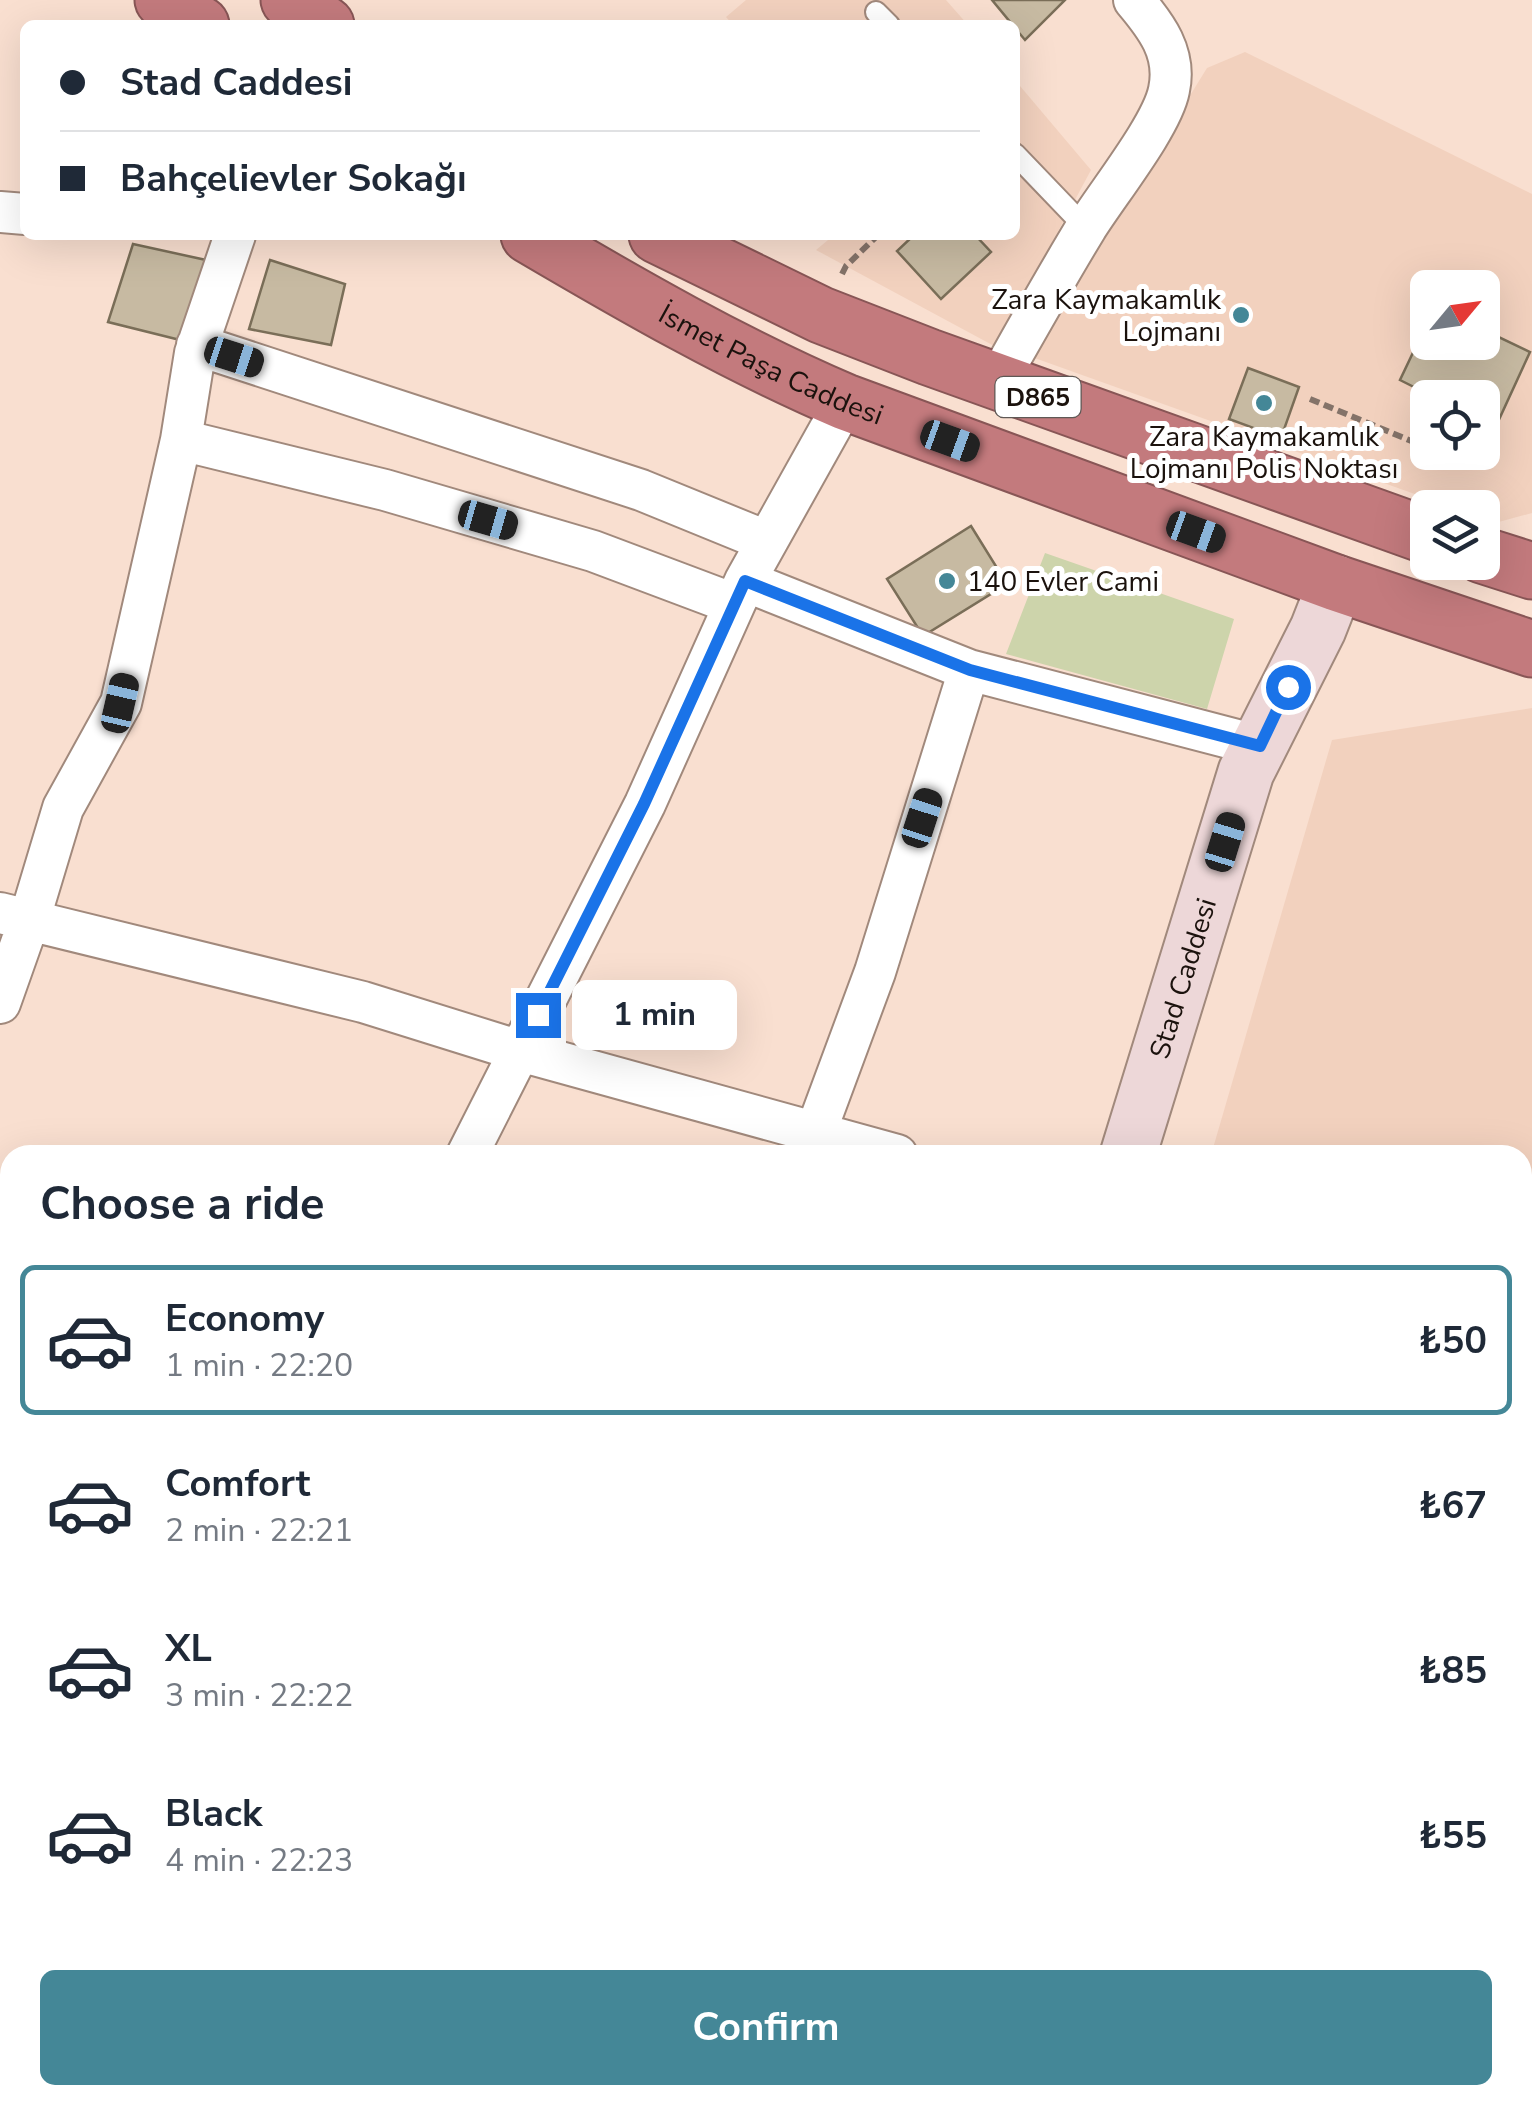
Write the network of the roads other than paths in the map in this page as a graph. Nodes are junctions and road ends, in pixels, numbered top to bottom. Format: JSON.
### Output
{"nodes":[{"id":1,"x":164,"y":0,"type":"edge"},
{"id":2,"x":289,"y":0,"type":"edge"},
{"id":3,"x":1134,"y":0,"type":"edge"},
{"id":4,"x":194,"y":20,"type":"edge"},
{"id":5,"x":319,"y":20,"type":"edge"},
{"id":6,"x":1020,"y":159,"type":"edge"},
{"id":7,"x":1086,"y":228,"type":"junction"},
{"id":8,"x":233,"y":240,"type":"edge"},
{"id":9,"x":537,"y":240,"type":"edge"},
{"id":10,"x":667,"y":240,"type":"edge"},
{"id":11,"x":198,"y":345,"type":"junction"},
{"id":12,"x":996,"y":382,"type":"junction"},
{"id":13,"x":845,"y":402,"type":"junction"},
{"id":14,"x":180,"y":440,"type":"junction"},
{"id":15,"x":1410,"y":530,"type":"edge"},
{"id":16,"x":766,"y":541,"type":"junction"},
{"id":17,"x":1500,"y":560,"type":"edge"},
{"id":18,"x":1532,"y":571,"type":"edge"},
{"id":19,"x":1336,"y":584,"type":"junction"},
{"id":20,"x":740,"y":592,"type":"junction"},
{"id":21,"x":1532,"y":649,"type":"edge"},
{"id":22,"x":970,"y":670,"type":"junction"},
{"id":23,"x":1260,"y":746,"type":"junction"},
{"id":24,"x":15,"y":917,"type":"edge"},
{"id":25,"x":0,"y":1003,"type":"edge"},
{"id":26,"x":520,"y":1050,"type":"junction"},
{"id":27,"x":816,"y":1134,"type":"junction"},
{"id":28,"x":472,"y":1145,"type":"edge"},
{"id":29,"x":858,"y":1145,"type":"edge"},
{"id":30,"x":1131,"y":1145,"type":"edge"}],
"edges":[{"from":1,"to":4,"type":"highway"},
{"from":2,"to":5,"type":"highway"},
{"from":3,"to":7,"type":"street"},
{"from":6,"to":7,"type":"lane"},
{"from":7,"to":12,"type":"street"},
{"from":8,"to":11,"type":"street"},
{"from":9,"to":13,"type":"highway","name":"İsmet Paşa Caddesi","number":"D865"},
{"from":10,"to":12,"type":"highway","number":"D865"},
{"from":11,"to":14,"type":"street"},
{"from":11,"to":16,"type":"street"},
{"from":12,"to":15,"type":"highway","number":"D865"},
{"from":13,"to":16,"type":"street"},
{"from":13,"to":19,"type":"highway","name":"İsmet Paşa Caddesi","number":"D865"},
{"from":14,"to":20,"type":"street"},
{"from":14,"to":24,"type":"street"},
{"from":16,"to":20,"type":"street"},
{"from":17,"to":18,"type":"highway"},
{"from":19,"to":21,"type":"highway","name":"İsmet Paşa Caddesi","number":"D865"},
{"from":19,"to":23,"type":"street","name":"Stad Caddesi"},
{"from":20,"to":22,"type":"street"},
{"from":20,"to":26,"type":"street"},
{"from":22,"to":23,"type":"street"},
{"from":22,"to":27,"type":"street"},
{"from":23,"to":30,"type":"street","name":"Stad Caddesi"},
{"from":24,"to":25,"type":"street"},
{"from":24,"to":26,"type":"street"},
{"from":26,"to":27,"type":"street"},
{"from":26,"to":28,"type":"street"},
{"from":27,"to":29,"type":"street"}]}
